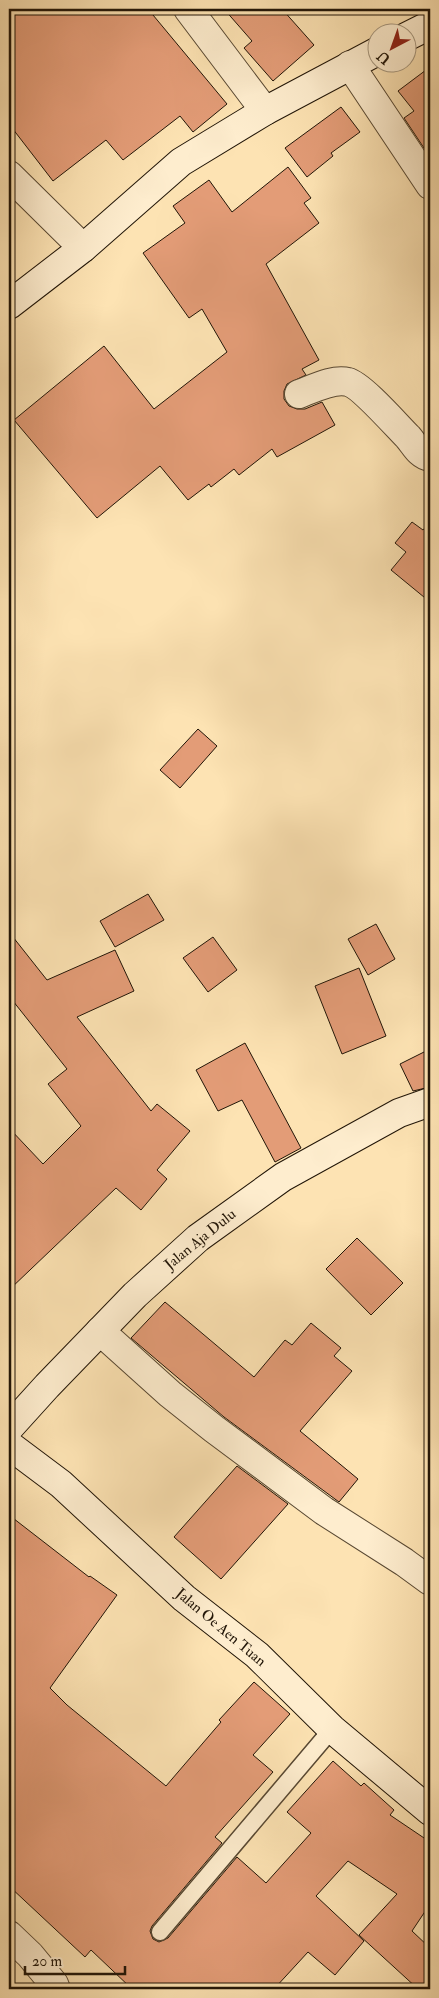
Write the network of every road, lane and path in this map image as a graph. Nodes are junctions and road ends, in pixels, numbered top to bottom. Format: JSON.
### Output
{"nodes":[{"id":1,"x":188,"y":9,"type":"edge"},
{"id":2,"x":430,"y":25,"type":"edge"},
{"id":3,"x":416,"y":32,"type":"edge"},
{"id":4,"x":366,"y":57,"type":"edge"},
{"id":5,"x":350,"y":64,"type":"junction"},
{"id":6,"x":265,"y":111,"type":"junction"},
{"id":7,"x":9,"y":174,"type":"edge"},
{"id":8,"x":430,"y":185,"type":"edge"},
{"id":9,"x":83,"y":248,"type":"junction"},
{"id":10,"x":9,"y":305,"type":"edge"},
{"id":11,"x":299,"y":394,"type":"dead end"},
{"id":12,"x":430,"y":457,"type":"edge"},
{"id":13,"x":430,"y":1102,"type":"edge"},
{"id":14,"x":100,"y":1331,"type":"junction"},
{"id":15,"x":9,"y":1428,"type":"edge"},
{"id":16,"x":9,"y":1445,"type":"edge"},
{"id":17,"x":430,"y":1581,"type":"edge"},
{"id":18,"x":332,"y":1729,"type":"junction"},
{"id":19,"x":430,"y":1811,"type":"edge"},
{"id":20,"x":160,"y":1932,"type":"dead end"},
{"id":21,"x":9,"y":1935,"type":"edge"},
{"id":22,"x":56,"y":1989,"type":"edge"}],
"edges":[{"from":1,"to":6,"type":"street"},
{"from":2,"to":3,"type":"street"},
{"from":4,"to":5,"type":"street"},
{"from":5,"to":6,"type":"street"},
{"from":5,"to":8,"type":"street"},
{"from":6,"to":9,"type":"street"},
{"from":7,"to":9,"type":"street"},
{"from":9,"to":10,"type":"street"},
{"from":11,"to":12,"type":"street"},
{"from":13,"to":14,"type":"street","name":"Jalan Aja Dulu"},
{"from":14,"to":15,"type":"street","name":"Jalan Aja Dulu"},
{"from":14,"to":17,"type":"street"},
{"from":16,"to":18,"type":"street","name":"Jalan Oe Aen Tuan"},
{"from":18,"to":19,"type":"street","name":"Jalan Oe Aen Tuan"},
{"from":18,"to":20,"type":"lane"},
{"from":21,"to":22,"type":"street"}]}
